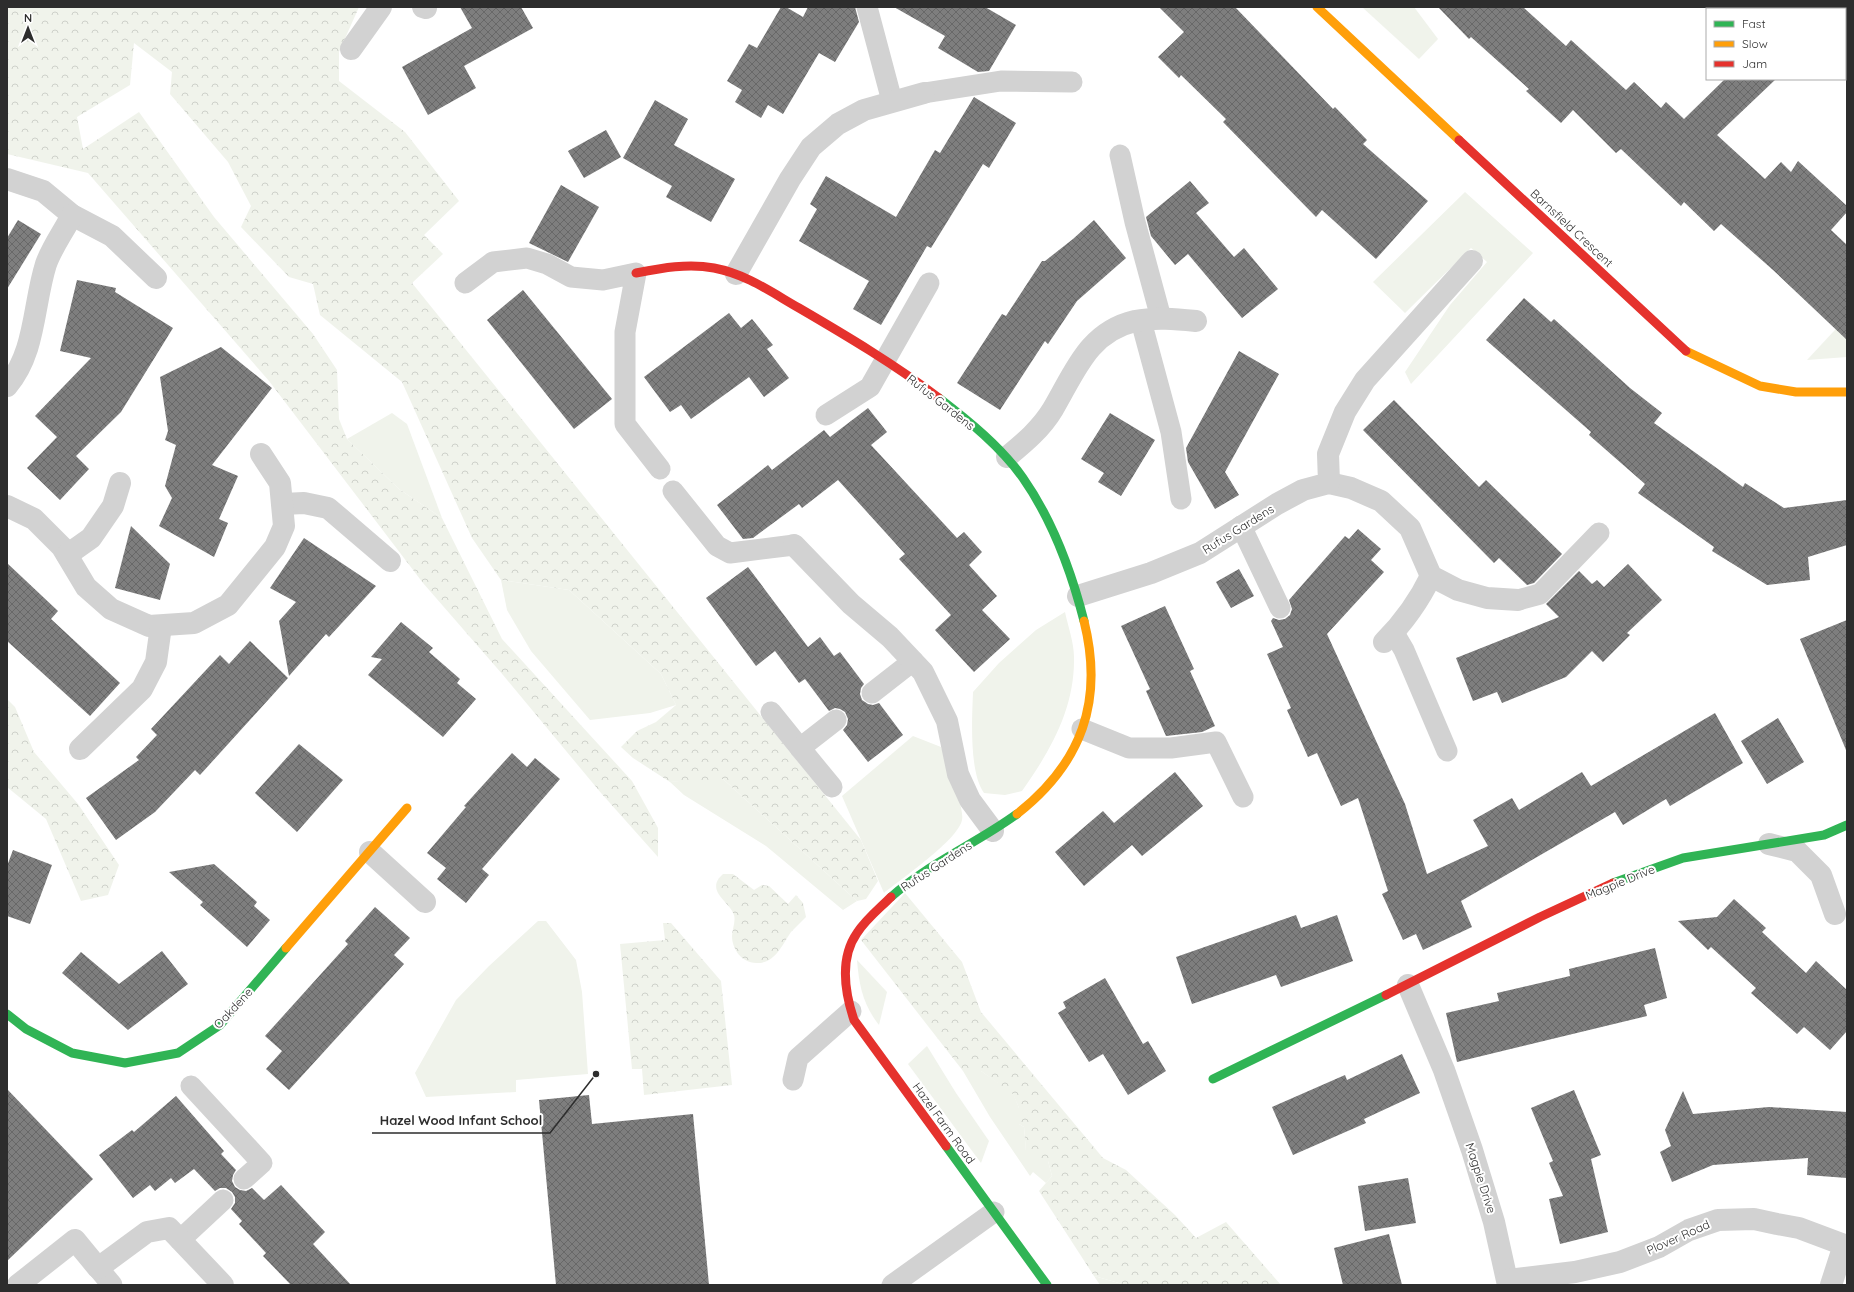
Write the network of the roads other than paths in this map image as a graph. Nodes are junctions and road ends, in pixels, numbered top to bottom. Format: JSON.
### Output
{"nodes":[{"id":1,"x":381,"y":7,"type":"edge"},
{"id":2,"x":867,"y":7,"type":"edge"},
{"id":3,"x":1317,"y":7,"type":"edge"},
{"id":4,"x":351,"y":49,"type":"dead end"},
{"id":5,"x":1072,"y":82,"type":"dead end"},
{"id":6,"x":924,"y":93,"type":"joint"},
{"id":7,"x":892,"y":101,"type":"junction"},
{"id":8,"x":1120,"y":155,"type":"dead end"},
{"id":9,"x":7,"y":179,"type":"edge"},
{"id":10,"x":72,"y":215,"type":"junction"},
{"id":11,"x":1472,"y":261,"type":"dead end"},
{"id":12,"x":636,"y":273,"type":"junction"},
{"id":13,"x":736,"y":274,"type":"junction"},
{"id":14,"x":156,"y":278,"type":"dead end"},
{"id":15,"x":465,"y":283,"type":"dead end"},
{"id":16,"x":929,"y":283,"type":"dead end"},
{"id":17,"x":1151,"y":320,"type":"junction"},
{"id":18,"x":1196,"y":321,"type":"dead end"},
{"id":19,"x":886,"y":361,"type":"junction"},
{"id":20,"x":7,"y":386,"type":"edge"},
{"id":21,"x":1847,"y":392,"type":"edge"},
{"id":22,"x":826,"y":415,"type":"dead end"},
{"id":23,"x":261,"y":454,"type":"dead end"},
{"id":24,"x":1007,"y":457,"type":"junction"},
{"id":25,"x":660,"y":469,"type":"dead end"},
{"id":26,"x":120,"y":483,"type":"dead end"},
{"id":27,"x":1329,"y":484,"type":"junction"},
{"id":28,"x":672,"y":491,"type":"dead end"},
{"id":29,"x":1182,"y":499,"type":"dead end"},
{"id":30,"x":283,"y":504,"type":"junction"},
{"id":31,"x":7,"y":506,"type":"edge"},
{"id":32,"x":1241,"y":526,"type":"junction"},
{"id":33,"x":1599,"y":533,"type":"dead end"},
{"id":34,"x":794,"y":545,"type":"joint"},
{"id":35,"x":67,"y":555,"type":"junction"},
{"id":36,"x":390,"y":561,"type":"dead end"},
{"id":37,"x":1431,"y":576,"type":"junction"},
{"id":38,"x":1078,"y":596,"type":"junction"},
{"id":39,"x":1518,"y":600,"type":"joint"},
{"id":40,"x":1280,"y":608,"type":"dead end"},
{"id":41,"x":161,"y":626,"type":"junction"},
{"id":42,"x":1389,"y":637,"type":"joint"},
{"id":43,"x":913,"y":661,"type":"junction"},
{"id":44,"x":872,"y":694,"type":"dead end"},
{"id":45,"x":771,"y":712,"type":"dead end"},
{"id":46,"x":836,"y":720,"type":"dead end"},
{"id":47,"x":1082,"y":729,"type":"junction"},
{"id":48,"x":800,"y":748,"type":"junction"},
{"id":49,"x":80,"y":749,"type":"dead end"},
{"id":50,"x":1447,"y":751,"type":"dead end"},
{"id":51,"x":832,"y":787,"type":"dead end"},
{"id":52,"x":1243,"y":797,"type":"dead end"},
{"id":53,"x":407,"y":808,"type":"dead end"},
{"id":54,"x":1847,"y":825,"type":"edge"},
{"id":55,"x":993,"y":831,"type":"junction"},
{"id":56,"x":1769,"y":844,"type":"junction"},
{"id":57,"x":370,"y":852,"type":"junction"},
{"id":58,"x":425,"y":902,"type":"dead end"},
{"id":59,"x":1835,"y":914,"type":"dead end"},
{"id":60,"x":847,"y":965,"type":"joint"},
{"id":61,"x":1408,"y":985,"type":"junction"},
{"id":62,"x":851,"y":1011,"type":"junction"},
{"id":63,"x":7,"y":1014,"type":"edge"},
{"id":64,"x":1213,"y":1079,"type":"dead end"},
{"id":65,"x":793,"y":1080,"type":"dead end"},
{"id":66,"x":191,"y":1086,"type":"dead end"},
{"id":67,"x":244,"y":1179,"type":"dead end"},
{"id":68,"x":223,"y":1200,"type":"dead end"},
{"id":69,"x":994,"y":1212,"type":"junction"},
{"id":70,"x":180,"y":1240,"type":"junction"},
{"id":71,"x":1845,"y":1245,"type":"edge"},
{"id":72,"x":98,"y":1268,"type":"junction"},
{"id":73,"x":1508,"y":1283,"type":"edge"},
{"id":74,"x":18,"y":1285,"type":"edge"},
{"id":75,"x":112,"y":1285,"type":"edge"},
{"id":76,"x":223,"y":1285,"type":"edge"},
{"id":77,"x":892,"y":1285,"type":"edge"},
{"id":78,"x":1047,"y":1285,"type":"edge"},
{"id":79,"x":1831,"y":1285,"type":"edge"}],
"edges":[{"from":1,"to":4,"type":"street"},
{"from":2,"to":7,"type":"lane"},
{"from":3,"to":21,"type":"street","name":"Barnsfield Crescent"},
{"from":5,"to":6,"type":"lane"},
{"from":6,"to":7,"type":"street"},
{"from":7,"to":13,"type":"street"},
{"from":8,"to":17,"type":"lane"},
{"from":9,"to":10,"type":"street"},
{"from":10,"to":14,"type":"street"},
{"from":10,"to":20,"type":"street"},
{"from":11,"to":27,"type":"street"},
{"from":12,"to":13,"type":"street","name":"Rufus Gardens"},
{"from":12,"to":15,"type":"lane"},
{"from":12,"to":25,"type":"lane"},
{"from":13,"to":19,"type":"street","name":"Rufus Gardens"},
{"from":16,"to":19,"type":"lane"},
{"from":17,"to":18,"type":"street"},
{"from":17,"to":24,"type":"street"},
{"from":17,"to":29,"type":"lane"},
{"from":19,"to":22,"type":"lane"},
{"from":19,"to":24,"type":"street","name":"Rufus Gardens"},
{"from":23,"to":30,"type":"street"},
{"from":24,"to":38,"type":"street","name":"Rufus Gardens"},
{"from":26,"to":35,"type":"street"},
{"from":27,"to":32,"type":"street","name":"Rufus Gardens"},
{"from":27,"to":37,"type":"street","name":"Rufus Gardens"},
{"from":28,"to":34,"type":"lane"},
{"from":30,"to":36,"type":"street"},
{"from":30,"to":41,"type":"street"},
{"from":31,"to":35,"type":"street"},
{"from":32,"to":38,"type":"street","name":"Rufus Gardens"},
{"from":32,"to":40,"type":"lane"},
{"from":33,"to":39,"type":"lane"},
{"from":34,"to":43,"type":"street"},
{"from":35,"to":41,"type":"street"},
{"from":37,"to":39,"type":"street"},
{"from":37,"to":42,"type":"street"},
{"from":38,"to":47,"type":"street","name":"Rufus Gardens"},
{"from":41,"to":49,"type":"street"},
{"from":42,"to":50,"type":"lane"},
{"from":43,"to":44,"type":"lane"},
{"from":43,"to":55,"type":"street"},
{"from":45,"to":48,"type":"lane"},
{"from":46,"to":48,"type":"lane"},
{"from":47,"to":52,"type":"lane"},
{"from":47,"to":55,"type":"street","name":"Rufus Gardens"},
{"from":48,"to":51,"type":"lane"},
{"from":53,"to":57,"type":"street","name":"Oakdene"},
{"from":54,"to":56,"type":"street","name":"Magpie Drive"},
{"from":55,"to":60,"type":"street","name":"Rufus Gardens"},
{"from":56,"to":59,"type":"street"},
{"from":56,"to":61,"type":"street","name":"Magpie Drive"},
{"from":57,"to":58,"type":"street"},
{"from":57,"to":63,"type":"street","name":"Oakdene"},
{"from":60,"to":62,"type":"street","name":"Hazel Farm Road"},
{"from":61,"to":64,"type":"street","name":"Magpie Drive"},
{"from":61,"to":73,"type":"street","name":"Magpie Drive"},
{"from":62,"to":65,"type":"lane"},
{"from":62,"to":69,"type":"street","name":"Hazel Farm Road"},
{"from":66,"to":67,"type":"lane"},
{"from":68,"to":70,"type":"lane"},
{"from":69,"to":77,"type":"lane"},
{"from":69,"to":78,"type":"street","name":"Hazel Farm Road"},
{"from":70,"to":72,"type":"street"},
{"from":70,"to":76,"type":"street"},
{"from":71,"to":73,"type":"street","name":"Plover Road"},
{"from":71,"to":79,"type":"street"},
{"from":72,"to":74,"type":"street"},
{"from":72,"to":75,"type":"lane"}]}
